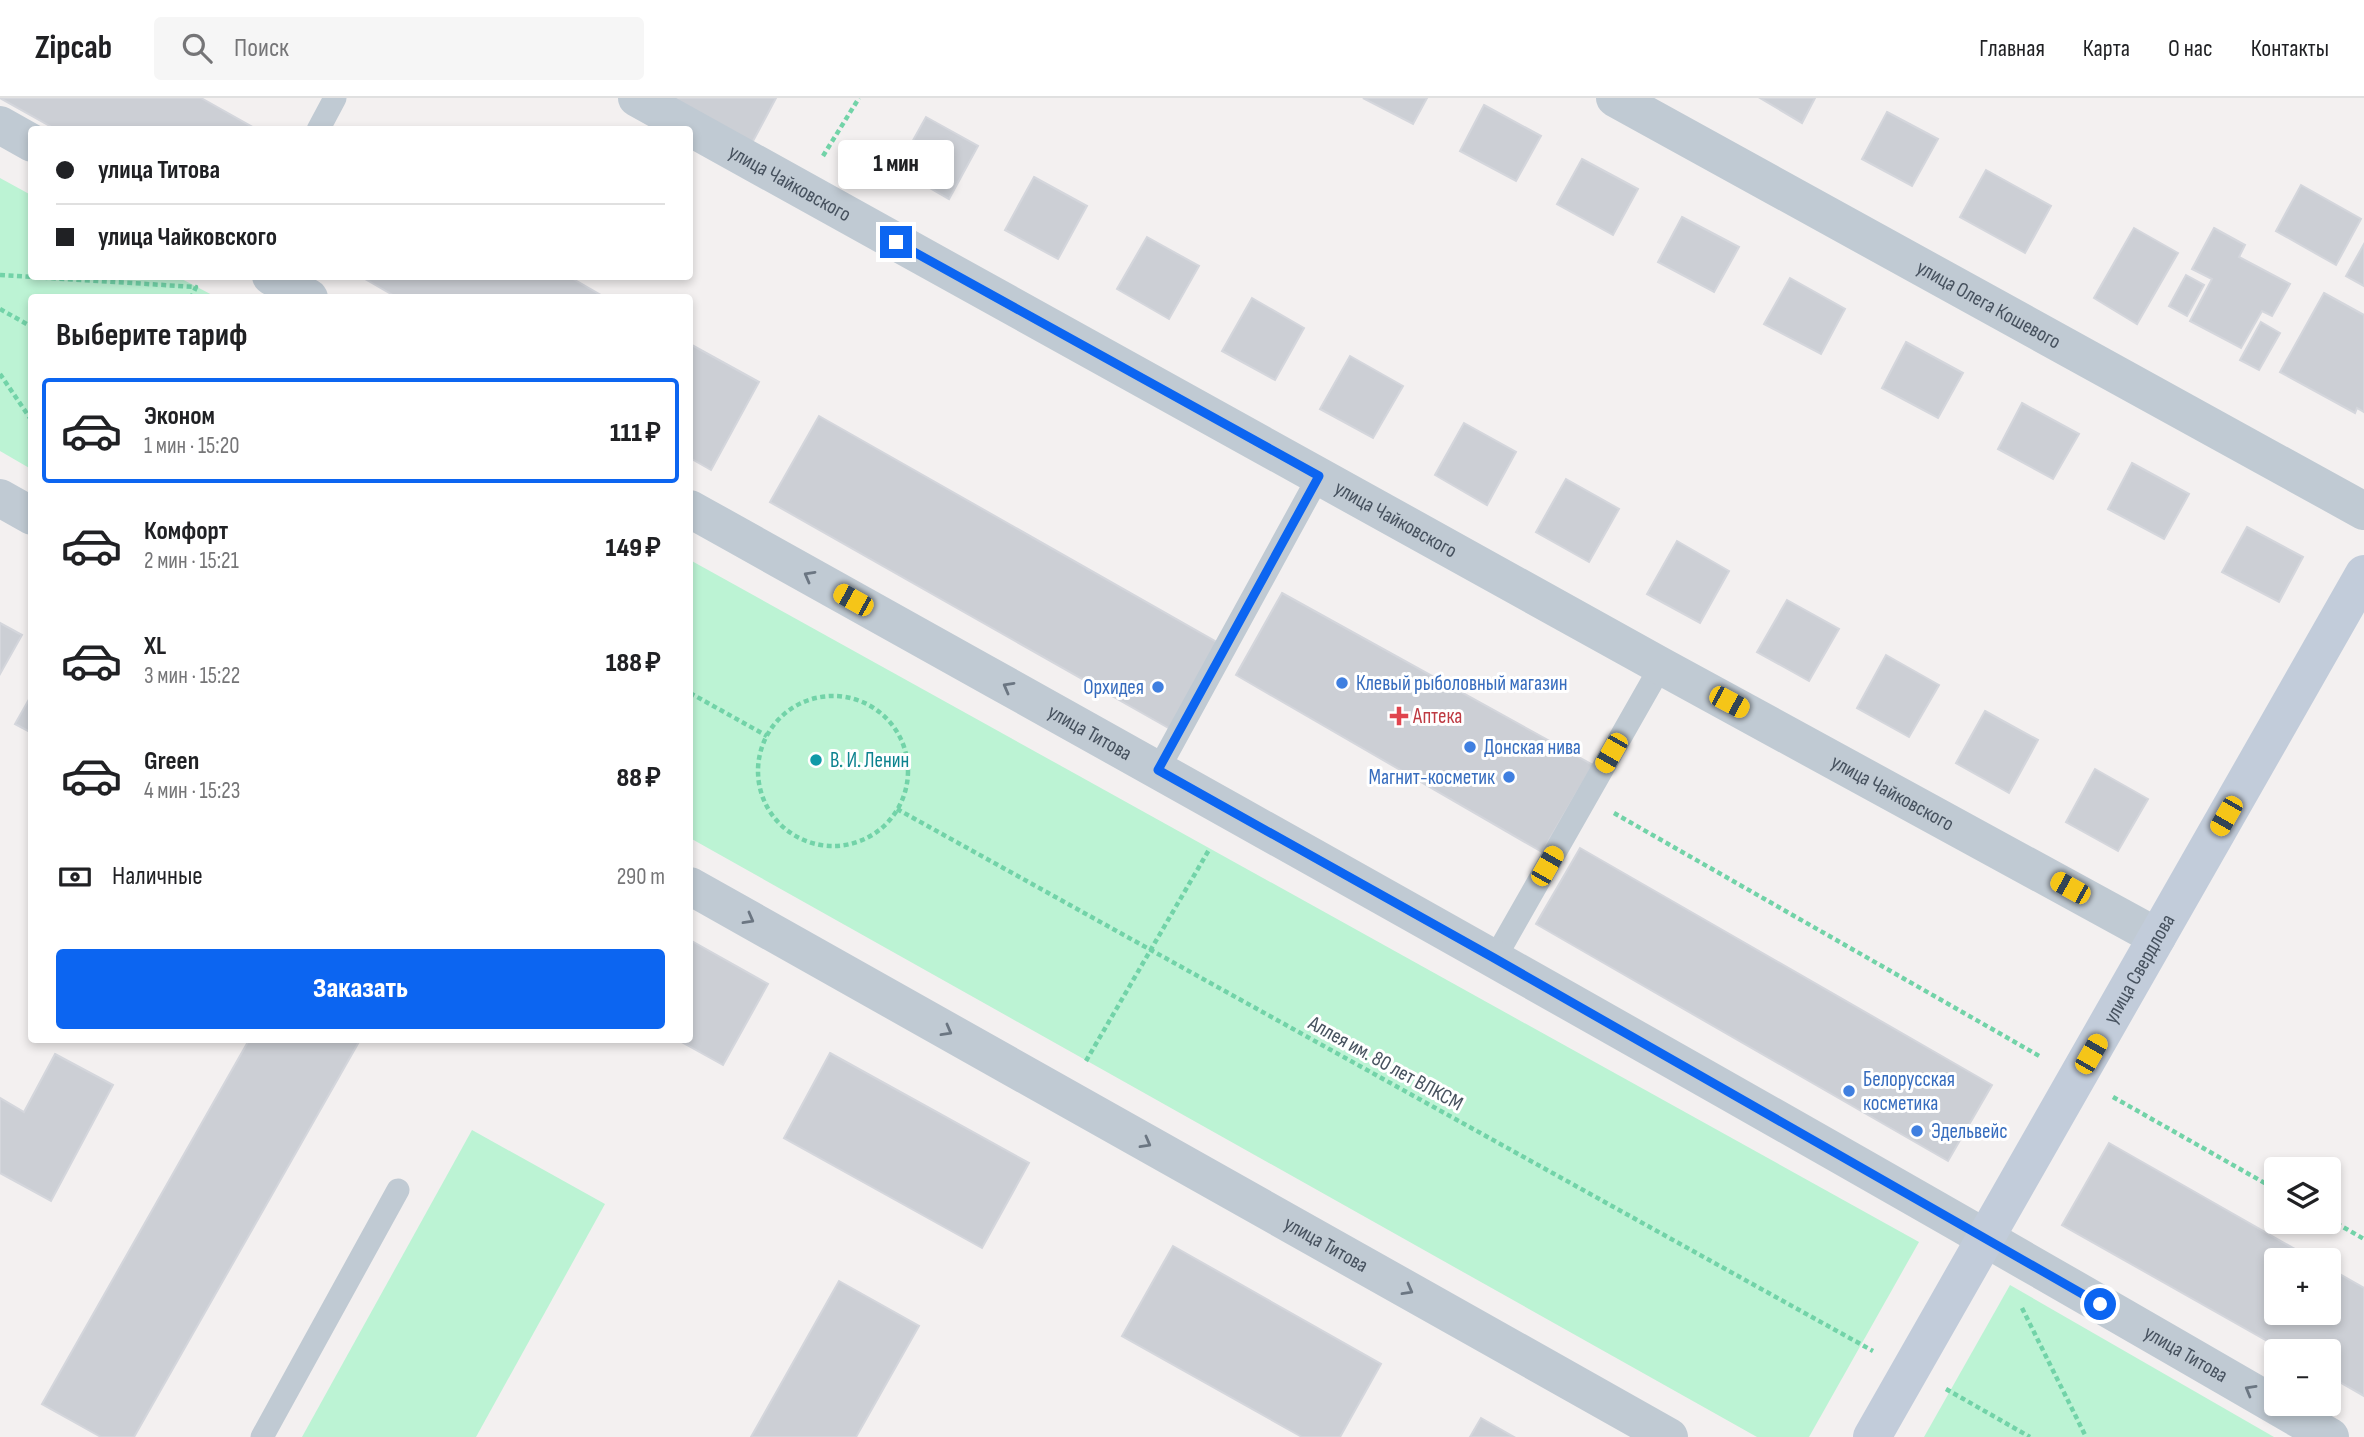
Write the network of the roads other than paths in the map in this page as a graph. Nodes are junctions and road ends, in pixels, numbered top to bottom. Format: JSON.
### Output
{"nodes":[{"id":1,"x":335,"y":98,"type":"edge"},
{"id":2,"x":637,"y":98,"type":"edge"},
{"id":3,"x":1615,"y":98,"type":"edge"},
{"id":4,"x":0,"y":125,"type":"edge"},
{"id":5,"x":320,"y":126,"type":"edge"},
{"id":6,"x":688,"y":126,"type":"edge"},
{"id":7,"x":693,"y":129,"type":"edge"},
{"id":8,"x":28,"y":141,"type":"edge"},
{"id":9,"x":278,"y":280,"type":"edge"},
{"id":10,"x":302,"y":294,"type":"edge"},
{"id":11,"x":1319,"y":476,"type":"junction"},
{"id":12,"x":0,"y":498,"type":"edge"},
{"id":13,"x":693,"y":511,"type":"edge"},
{"id":14,"x":2364,"y":511,"type":"edge"},
{"id":15,"x":28,"y":514,"type":"edge"},
{"id":16,"x":2364,"y":574,"type":"edge"},
{"id":17,"x":1661,"y":666,"type":"junction"},
{"id":18,"x":1158,"y":770,"type":"junction"},
{"id":19,"x":693,"y":888,"type":"edge"},
{"id":20,"x":2157,"y":937,"type":"junction"},
{"id":21,"x":1494,"y":958,"type":"junction"},
{"id":22,"x":398,"y":1190,"type":"dead end"},
{"id":23,"x":1986,"y":1237,"type":"junction"},
{"id":24,"x":262,"y":1437,"type":"edge"},
{"id":25,"x":1669,"y":1437,"type":"edge"},
{"id":26,"x":1872,"y":1437,"type":"edge"},
{"id":27,"x":2330,"y":1437,"type":"edge"}],
"edges":[{"from":1,"to":5,"type":"lane"},
{"from":2,"to":6,"type":"street","name":"улица Чайковского"},
{"from":3,"to":14,"type":"street","name":"улица Олега Кошевого"},
{"from":4,"to":8,"type":"street"},
{"from":7,"to":11,"type":"street","name":"улица Чайковского"},
{"from":9,"to":10,"type":"street"},
{"from":11,"to":17,"type":"street","name":"улица Чайковского"},
{"from":11,"to":18,"type":"lane"},
{"from":12,"to":15,"type":"street"},
{"from":18,"to":13,"type":"street","name":"улица Титова","one_way":true},
{"from":16,"to":20,"type":"main road","name":"улица Свердлова"},
{"from":17,"to":20,"type":"street","name":"улица Чайковского"},
{"from":17,"to":21,"type":"lane"},
{"from":18,"to":21,"type":"street","name":"улица Титова"},
{"from":19,"to":25,"type":"street","name":"улица Титова","one_way":true},
{"from":20,"to":23,"type":"main road","name":"улица Свердлова"},
{"from":21,"to":23,"type":"street","name":"улица Титова"},
{"from":22,"to":24,"type":"lane"},
{"from":23,"to":26,"type":"main road","name":"улица Свердлова"},
{"from":27,"to":23,"type":"street","name":"улица Титова","one_way":true}]}
